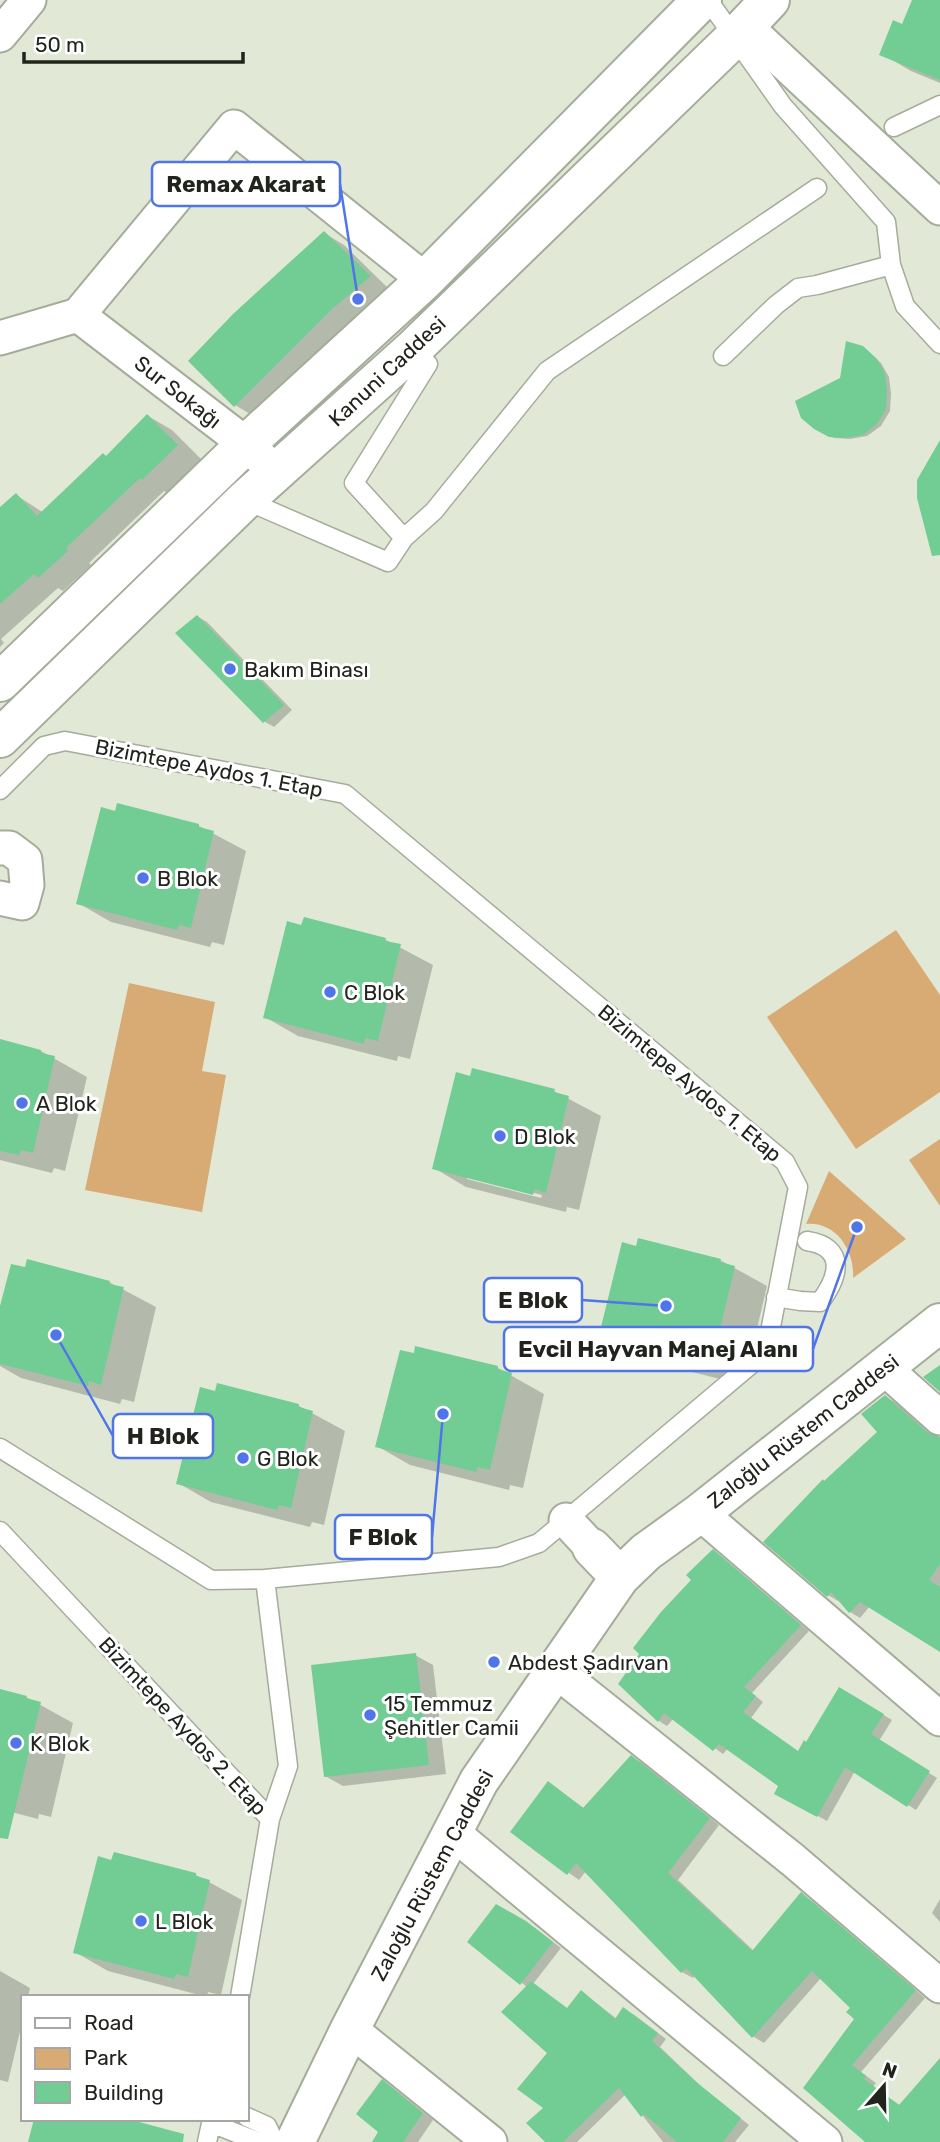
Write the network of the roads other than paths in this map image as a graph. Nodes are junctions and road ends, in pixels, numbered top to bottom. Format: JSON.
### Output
{"nodes":[{"id":1,"x":29,"y":0,"type":"edge"},
{"id":2,"x":702,"y":0,"type":"edge"},
{"id":3,"x":708,"y":0,"type":"edge"},
{"id":4,"x":750,"y":21,"type":"edge"},
{"id":5,"x":0,"y":35,"type":"edge"},
{"id":6,"x":940,"y":105,"type":"edge"},
{"id":7,"x":894,"y":127,"type":"dead end"},
{"id":8,"x":817,"y":188,"type":"dead end"},
{"id":9,"x":940,"y":208,"type":"edge"},
{"id":10,"x":891,"y":265,"type":"junction"},
{"id":11,"x":425,"y":280,"type":"junction"},
{"id":12,"x":78,"y":315,"type":"junction"},
{"id":13,"x":0,"y":338,"type":"edge"},
{"id":14,"x":940,"y":344,"type":"edge"},
{"id":15,"x":413,"y":349,"type":"junction"},
{"id":16,"x":723,"y":356,"type":"dead end"},
{"id":17,"x":246,"y":444,"type":"junction"},
{"id":18,"x":276,"y":472,"type":"junction"},
{"id":19,"x":245,"y":500,"type":"junction"},
{"id":20,"x":404,"y":538,"type":"junction"},
{"id":21,"x":0,"y":682,"type":"edge"},
{"id":22,"x":0,"y":738,"type":"edge"},
{"id":23,"x":0,"y":790,"type":"edge"},
{"id":24,"x":0,"y":848,"type":"edge"},
{"id":25,"x":0,"y":898,"type":"edge"},
{"id":26,"x":807,"y":1241,"type":"dead end"},
{"id":27,"x":776,"y":1297,"type":"junction"},
{"id":28,"x":940,"y":1323,"type":"edge"},
{"id":29,"x":883,"y":1367,"type":"junction"},
{"id":30,"x":940,"y":1418,"type":"edge"},
{"id":31,"x":0,"y":1448,"type":"edge"},
{"id":32,"x":700,"y":1513,"type":"junction"},
{"id":33,"x":566,"y":1520,"type":"junction"},
{"id":34,"x":0,"y":1531,"type":"edge"},
{"id":35,"x":592,"y":1548,"type":"joint"},
{"id":36,"x":620,"y":1577,"type":"junction"},
{"id":37,"x":265,"y":1579,"type":"junction"},
{"id":38,"x":555,"y":1670,"type":"junction"},
{"id":39,"x":940,"y":1719,"type":"edge"},
{"id":40,"x":270,"y":1819,"type":"junction"},
{"id":41,"x":452,"y":1832,"type":"junction"},
{"id":42,"x":940,"y":1986,"type":"edge"},
{"id":43,"x":240,"y":1995,"type":"edge"},
{"id":44,"x":351,"y":2029,"type":"junction"},
{"id":45,"x":248,"y":2118,"type":"edge"},
{"id":46,"x":211,"y":2121,"type":"edge"},
{"id":47,"x":275,"y":2138,"type":"edge"},
{"id":48,"x":207,"y":2142,"type":"edge"},
{"id":49,"x":490,"y":2142,"type":"edge"},
{"id":50,"x":825,"y":2142,"type":"edge"}],
"edges":[{"from":1,"to":5,"type":"street"},
{"from":2,"to":11,"type":"street","name":"Kanuni Caddesi"},
{"from":3,"to":4,"type":"lane"},
{"from":4,"to":9,"type":"street"},
{"from":4,"to":10,"type":"lane"},
{"from":4,"to":15,"type":"street","name":"Kanuni Caddesi"},
{"from":6,"to":7,"type":"lane"},
{"from":8,"to":20,"type":"lane"},
{"from":10,"to":14,"type":"lane"},
{"from":10,"to":16,"type":"lane"},
{"from":11,"to":12,"type":"street"},
{"from":11,"to":17,"type":"street","name":"Kanuni Caddesi"},
{"from":12,"to":13,"type":"street"},
{"from":12,"to":17,"type":"street","name":"Sur Sokağı"},
{"from":15,"to":18,"type":"street","name":"Kanuni Caddesi"},
{"from":15,"to":20,"type":"lane"},
{"from":17,"to":18,"type":"street","name":"Sur Sokağı"},
{"from":17,"to":21,"type":"street","name":"Kanuni Caddesi"},
{"from":18,"to":19,"type":"street","name":"Kanuni Caddesi"},
{"from":19,"to":20,"type":"lane"},
{"from":19,"to":22,"type":"street","name":"Kanuni Caddesi"},
{"from":23,"to":27,"type":"lane","name":"Bizimtepe Aydos 1. Etap"},
{"from":24,"to":25,"type":"street"},
{"from":26,"to":27,"type":"lane"},
{"from":27,"to":33,"type":"lane","name":"Bizimtepe Aydos 1. Etap"},
{"from":28,"to":29,"type":"street","name":"Zaloğlu Rüstem Caddesi"},
{"from":29,"to":30,"type":"street"},
{"from":29,"to":32,"type":"street","name":"Zaloğlu Rüstem Caddesi"},
{"from":31,"to":37,"type":"lane","name":"Bizimtepe Aydos 1. Etap"},
{"from":32,"to":36,"type":"street","name":"Zaloğlu Rüstem Caddesi"},
{"from":32,"to":39,"type":"street"},
{"from":33,"to":35,"type":"street"},
{"from":33,"to":37,"type":"lane","name":"Bizimtepe Aydos 1. Etap"},
{"from":34,"to":40,"type":"lane","name":"Bizimtepe Aydos 2. Etap"},
{"from":35,"to":36,"type":"street"},
{"from":36,"to":38,"type":"street","name":"Zaloğlu Rüstem Caddesi"},
{"from":37,"to":40,"type":"lane"},
{"from":38,"to":41,"type":"street","name":"Zaloğlu Rüstem Caddesi"},
{"from":38,"to":42,"type":"street"},
{"from":40,"to":43,"type":"lane","name":"Bizimtepe Aydos 2. Etap"},
{"from":41,"to":44,"type":"street","name":"Zaloğlu Rüstem Caddesi"},
{"from":41,"to":50,"type":"street"},
{"from":44,"to":47,"type":"street","name":"Zaloğlu Rüstem Caddesi"},
{"from":44,"to":49,"type":"street"},
{"from":45,"to":47,"type":"lane"},
{"from":46,"to":47,"type":"lane"},
{"from":46,"to":48,"type":"lane"}]}
